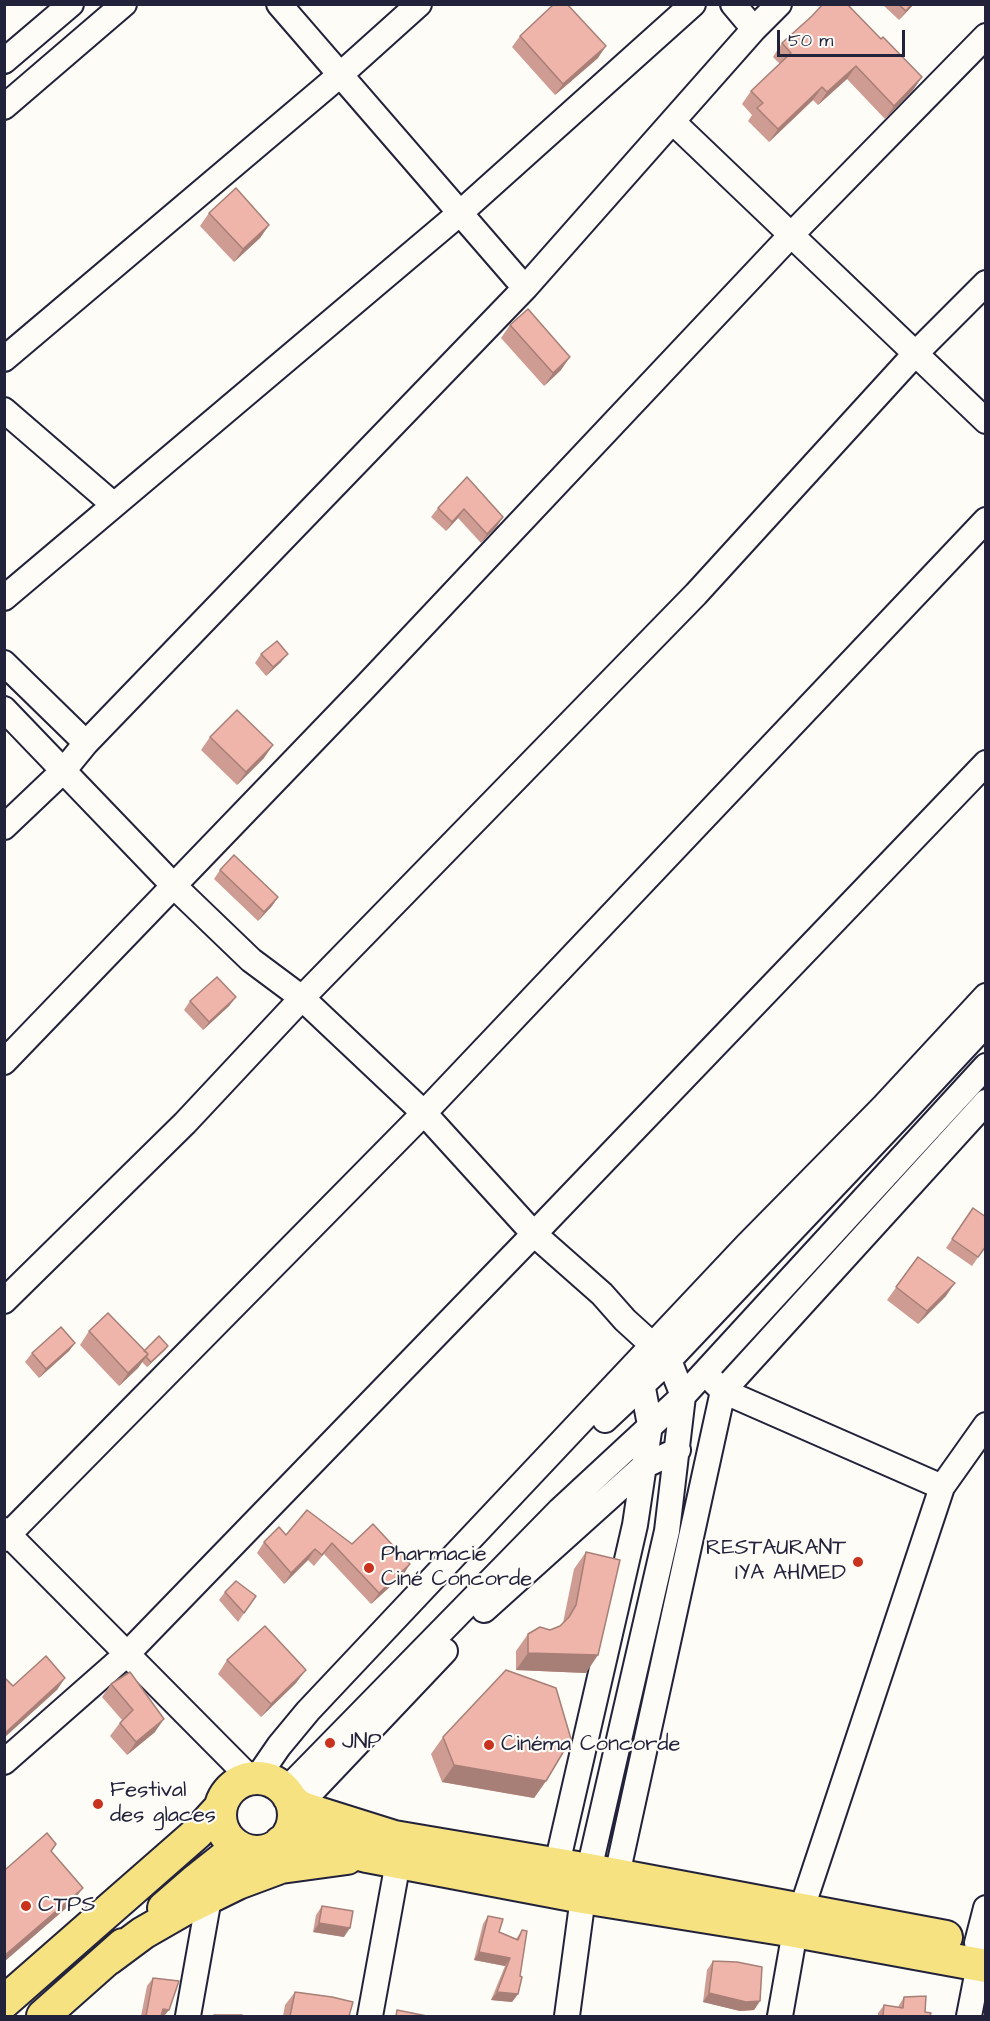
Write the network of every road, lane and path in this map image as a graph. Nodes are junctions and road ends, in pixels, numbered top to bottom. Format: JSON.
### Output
{"nodes":[{"id":1,"x":71,"y":4,"type":"edge"},
{"id":2,"x":124,"y":4,"type":"edge"},
{"id":3,"x":279,"y":4,"type":"edge"},
{"id":4,"x":419,"y":4,"type":"edge"},
{"id":5,"x":693,"y":4,"type":"edge"},
{"id":6,"x":733,"y":4,"type":"edge"},
{"id":7,"x":779,"y":4,"type":"edge"},
{"id":8,"x":754,"y":29,"type":"junction"},
{"id":9,"x":986,"y":36,"type":"edge"},
{"id":10,"x":4,"y":62,"type":"edge"},
{"id":11,"x":340,"y":75,"type":"junction"},
{"id":12,"x":4,"y":106,"type":"edge"},
{"id":13,"x":673,"y":122,"type":"junction"},
{"id":14,"x":460,"y":213,"type":"junction"},
{"id":15,"x":791,"y":235,"type":"junction"},
{"id":16,"x":986,"y":283,"type":"edge"},
{"id":17,"x":525,"y":288,"type":"junction"},
{"id":18,"x":915,"y":354,"type":"junction"},
{"id":19,"x":4,"y":359,"type":"edge"},
{"id":20,"x":4,"y":410,"type":"edge"},
{"id":21,"x":986,"y":421,"type":"edge"},
{"id":22,"x":114,"y":505,"type":"junction"},
{"id":23,"x":986,"y":520,"type":"edge"},
{"id":24,"x":4,"y":598,"type":"edge"},
{"id":25,"x":4,"y":663,"type":"edge"},
{"id":26,"x":4,"y":709,"type":"edge"},
{"id":27,"x":86,"y":743,"type":"junction"},
{"id":28,"x":986,"y":764,"type":"edge"},
{"id":29,"x":64,"y":770,"type":"junction"},
{"id":30,"x":4,"y":827,"type":"edge"},
{"id":31,"x":174,"y":886,"type":"junction"},
{"id":32,"x":986,"y":996,"type":"edge"},
{"id":33,"x":302,"y":998,"type":"junction"},
{"id":34,"x":986,"y":1024,"type":"edge"},
{"id":35,"x":4,"y":1062,"type":"edge"},
{"id":36,"x":986,"y":1066,"type":"edge"},
{"id":37,"x":986,"y":1102,"type":"edge"},
{"id":38,"x":424,"y":1113,"type":"junction"},
{"id":39,"x":534,"y":1234,"type":"junction"},
{"id":40,"x":4,"y":1301,"type":"edge"},
{"id":41,"x":661,"y":1353,"type":"junction"},
{"id":42,"x":704,"y":1373,"type":"junction"},
{"id":43,"x":642,"y":1383,"type":"junction"},
{"id":44,"x":723,"y":1391,"type":"junction"},
{"id":45,"x":683,"y":1396,"type":"junction"},
{"id":46,"x":650,"y":1425,"type":"junction"},
{"id":47,"x":986,"y":1425,"type":"edge"},
{"id":48,"x":678,"y":1450,"type":"junction"},
{"id":49,"x":644,"y":1466,"type":"junction"},
{"id":50,"x":942,"y":1487,"type":"junction"},
{"id":51,"x":6,"y":1534,"type":"edge"},
{"id":52,"x":128,"y":1653,"type":"junction"},
{"id":53,"x":4,"y":1762,"type":"edge"},
{"id":54,"x":275,"y":1788,"type":"junction"},
{"id":55,"x":220,"y":1808,"type":"junction"},
{"id":56,"x":281,"y":1842,"type":"junction"},
{"id":57,"x":238,"y":1847,"type":"junction"},
{"id":58,"x":367,"y":1856,"type":"junction"},
{"id":59,"x":398,"y":1862,"type":"junction"},
{"id":60,"x":557,"y":1864,"type":"junction"},
{"id":61,"x":596,"y":1880,"type":"junction"},
{"id":62,"x":209,"y":1898,"type":"junction"},
{"id":63,"x":986,"y":1908,"type":"edge"},
{"id":64,"x":799,"y":1919,"type":"junction"},
{"id":65,"x":982,"y":1954,"type":"edge"},
{"id":66,"x":108,"y":1959,"type":"junction"},
{"id":67,"x":4,"y":2002,"type":"edge"},
{"id":68,"x":43,"y":2016,"type":"edge"},
{"id":69,"x":188,"y":2016,"type":"edge"},
{"id":70,"x":370,"y":2016,"type":"edge"},
{"id":71,"x":567,"y":2016,"type":"edge"},
{"id":72,"x":780,"y":2016,"type":"edge"},
{"id":73,"x":969,"y":2016,"type":"edge"}],
"edges":[{"from":1,"to":10,"type":"street"},
{"from":2,"to":12,"type":"street"},
{"from":3,"to":11,"type":"street"},
{"from":4,"to":11,"type":"street"},
{"from":5,"to":14,"type":"street"},
{"from":6,"to":8,"type":"street"},
{"from":7,"to":8,"type":"street"},
{"from":8,"to":13,"type":"street"},
{"from":9,"to":15,"type":"street"},
{"from":11,"to":14,"type":"street"},
{"from":11,"to":19,"type":"street"},
{"from":13,"to":15,"type":"street"},
{"from":13,"to":17,"type":"street"},
{"from":14,"to":17,"type":"street"},
{"from":14,"to":22,"type":"street"},
{"from":15,"to":18,"type":"street"},
{"from":15,"to":31,"type":"street"},
{"from":16,"to":18,"type":"street"},
{"from":17,"to":27,"type":"street"},
{"from":18,"to":21,"type":"street"},
{"from":18,"to":33,"type":"street"},
{"from":20,"to":22,"type":"street"},
{"from":22,"to":24,"type":"street"},
{"from":23,"to":38,"type":"street"},
{"from":25,"to":27,"type":"street"},
{"from":26,"to":29,"type":"street"},
{"from":27,"to":29,"type":"street"},
{"from":28,"to":39,"type":"street"},
{"from":29,"to":30,"type":"street"},
{"from":29,"to":31,"type":"street"},
{"from":31,"to":33,"type":"street"},
{"from":31,"to":35,"type":"street"},
{"from":32,"to":41,"type":"street"},
{"from":33,"to":38,"type":"street"},
{"from":33,"to":40,"type":"street"},
{"from":34,"to":41,"type":"street"},
{"from":36,"to":42,"type":"street"},
{"from":37,"to":44,"type":"street"},
{"from":38,"to":39,"type":"street"},
{"from":38,"to":51,"type":"street"},
{"from":39,"to":41,"type":"street"},
{"from":39,"to":52,"type":"street"},
{"from":41,"to":43,"type":"street"},
{"from":41,"to":45,"type":"street"},
{"from":41,"to":54,"type":"street"},
{"from":42,"to":44,"type":"street"},
{"from":42,"to":45,"type":"street"},
{"from":43,"to":46,"type":"street"},
{"from":43,"to":54,"type":"street"},
{"from":44,"to":50,"type":"street"},
{"from":44,"to":61,"type":"street"},
{"from":45,"to":46,"type":"street"},
{"from":45,"to":48,"type":"street"},
{"from":46,"to":49,"type":"street"},
{"from":46,"to":54,"type":"street"},
{"from":47,"to":50,"type":"street"},
{"from":48,"to":49,"type":"street"},
{"from":48,"to":61,"type":"street"},
{"from":49,"to":54,"type":"street"},
{"from":49,"to":60,"type":"street"},
{"from":50,"to":64,"type":"street"},
{"from":51,"to":52,"type":"street"},
{"from":52,"to":53,"type":"street"},
{"from":52,"to":54,"type":"street"},
{"from":54,"to":55,"type":"main road"},
{"from":54,"to":56,"type":"main road"},
{"from":54,"to":60,"type":"main road"},
{"from":55,"to":57,"type":"main road"},
{"from":55,"to":67,"type":"main road"},
{"from":56,"to":57,"type":"main road"},
{"from":56,"to":58,"type":"main road"},
{"from":57,"to":66,"type":"main road"},
{"from":58,"to":59,"type":"main road"},
{"from":58,"to":62,"type":"main road"},
{"from":59,"to":61,"type":"main road"},
{"from":59,"to":70,"type":"street"},
{"from":60,"to":61,"type":"main road"},
{"from":61,"to":64,"type":"main road"},
{"from":61,"to":71,"type":"street"},
{"from":62,"to":66,"type":"main road"},
{"from":62,"to":69,"type":"street"},
{"from":63,"to":65,"type":"street"},
{"from":64,"to":65,"type":"main road"},
{"from":64,"to":72,"type":"street"},
{"from":65,"to":73,"type":"street"},
{"from":66,"to":68,"type":"main road"}]}
